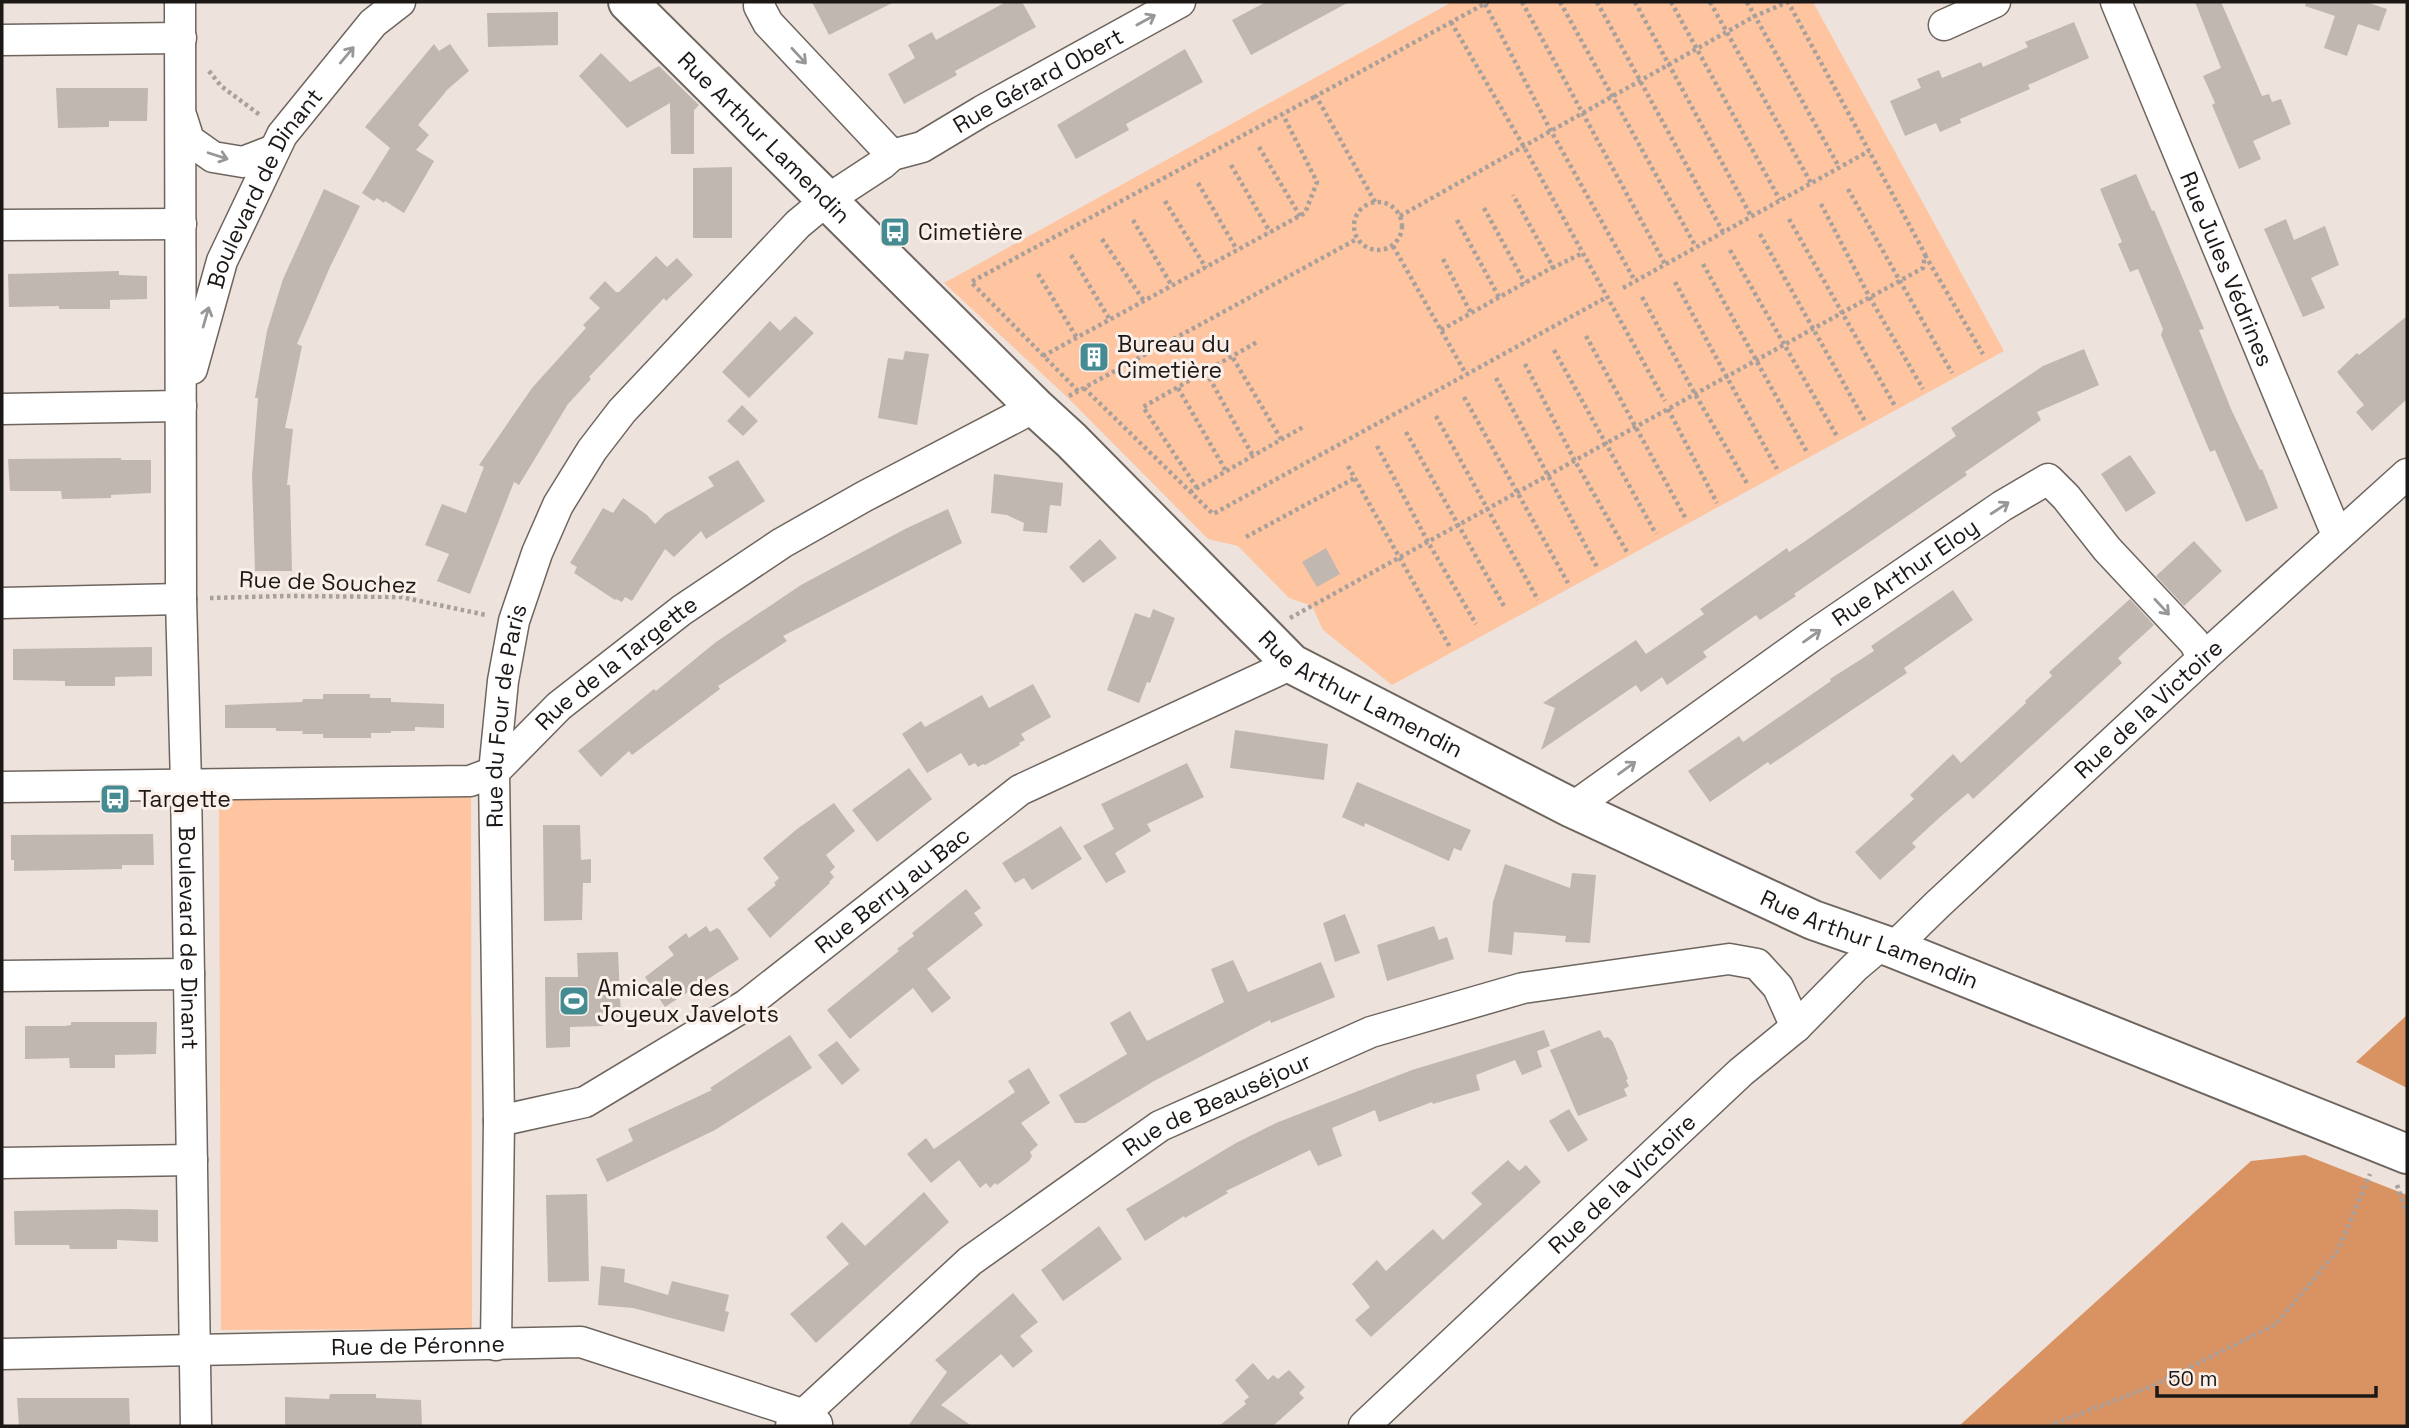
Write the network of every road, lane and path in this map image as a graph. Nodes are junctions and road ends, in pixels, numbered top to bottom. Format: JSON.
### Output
{"nodes":[{"id":1,"x":180,"y":2,"type":"edge"},
{"id":2,"x":400,"y":2,"type":"edge"},
{"id":3,"x":628,"y":2,"type":"edge"},
{"id":4,"x":760,"y":2,"type":"edge"},
{"id":5,"x":1180,"y":2,"type":"edge"},
{"id":6,"x":1522,"y":2,"type":"edge"},
{"id":7,"x":1560,"y":2,"type":"edge"},
{"id":8,"x":1597,"y":2,"type":"edge"},
{"id":9,"x":1635,"y":2,"type":"edge"},
{"id":10,"x":1671,"y":2,"type":"edge"},
{"id":11,"x":1710,"y":2,"type":"edge"},
{"id":12,"x":1747,"y":2,"type":"edge"},
{"id":13,"x":1788,"y":2,"type":"edge"},
{"id":14,"x":1996,"y":2,"type":"edge"},
{"id":15,"x":2116,"y":2,"type":"edge"},
{"id":16,"x":1486,"y":3,"type":"edge"},
{"id":17,"x":1755,"y":16,"type":"junction"},
{"id":18,"x":1451,"y":22,"type":"junction"},
{"id":19,"x":1944,"y":25,"type":"dead end"},
{"id":20,"x":1726,"y":32,"type":"junction"},
{"id":21,"x":181,"y":38,"type":"junction"},
{"id":22,"x":2,"y":40,"type":"edge"},
{"id":23,"x":1696,"y":49,"type":"junction"},
{"id":24,"x":1668,"y":65,"type":"junction"},
{"id":25,"x":1639,"y":82,"type":"junction"},
{"id":26,"x":1316,"y":96,"type":"junction"},
{"id":27,"x":1613,"y":97,"type":"junction"},
{"id":28,"x":1583,"y":113,"type":"junction"},
{"id":29,"x":181,"y":114,"type":"junction"},
{"id":30,"x":1283,"y":115,"type":"junction"},
{"id":31,"x":1551,"y":131,"type":"junction"},
{"id":32,"x":278,"y":142,"type":"junction"},
{"id":33,"x":1259,"y":147,"type":"dead end"},
{"id":34,"x":1524,"y":147,"type":"junction"},
{"id":35,"x":1869,"y":151,"type":"junction"},
{"id":36,"x":892,"y":155,"type":"junction"},
{"id":37,"x":1231,"y":165,"type":"dead end"},
{"id":38,"x":1839,"y":167,"type":"junction"},
{"id":39,"x":1198,"y":183,"type":"dead end"},
{"id":40,"x":1811,"y":183,"type":"junction"},
{"id":41,"x":1848,"y":189,"type":"dead end"},
{"id":42,"x":1513,"y":195,"type":"dead end"},
{"id":43,"x":827,"y":200,"type":"junction"},
{"id":44,"x":1780,"y":200,"type":"junction"},
{"id":45,"x":1165,"y":201,"type":"dead end"},
{"id":46,"x":1375,"y":202,"type":"junction"},
{"id":47,"x":1821,"y":204,"type":"dead end"},
{"id":48,"x":1484,"y":208,"type":"dead end"},
{"id":49,"x":1300,"y":216,"type":"junction"},
{"id":50,"x":1400,"y":216,"type":"junction"},
{"id":51,"x":1751,"y":216,"type":"junction"},
{"id":52,"x":1789,"y":219,"type":"dead end"},
{"id":53,"x":1133,"y":220,"type":"dead end"},
{"id":54,"x":1457,"y":220,"type":"dead end"},
{"id":55,"x":181,"y":224,"type":"junction"},
{"id":56,"x":2,"y":225,"type":"edge"},
{"id":57,"x":1270,"y":232,"type":"junction"},
{"id":58,"x":1723,"y":232,"type":"junction"},
{"id":59,"x":1760,"y":234,"type":"dead end"},
{"id":60,"x":1102,"y":239,"type":"dead end"},
{"id":61,"x":1357,"y":239,"type":"junction"},
{"id":62,"x":1393,"y":246,"type":"junction"},
{"id":63,"x":1696,"y":247,"type":"junction"},
{"id":64,"x":1237,"y":250,"type":"junction"},
{"id":65,"x":1730,"y":250,"type":"dead end"},
{"id":66,"x":1583,"y":253,"type":"junction"},
{"id":67,"x":1925,"y":254,"type":"junction"},
{"id":68,"x":1071,"y":255,"type":"dead end"},
{"id":69,"x":1443,"y":260,"type":"dead end"},
{"id":70,"x":1665,"y":264,"type":"junction"},
{"id":71,"x":1703,"y":264,"type":"dead end"},
{"id":72,"x":1206,"y":268,"type":"junction"},
{"id":73,"x":1550,"y":269,"type":"junction"},
{"id":74,"x":1038,"y":274,"type":"dead end"},
{"id":75,"x":1635,"y":281,"type":"junction"},
{"id":76,"x":1675,"y":282,"type":"dead end"},
{"id":77,"x":1899,"y":282,"type":"junction"},
{"id":78,"x":1525,"y":283,"type":"junction"},
{"id":79,"x":1172,"y":286,"type":"junction"},
{"id":80,"x":1623,"y":288,"type":"dead end"},
{"id":81,"x":1499,"y":297,"type":"junction"},
{"id":82,"x":1607,"y":297,"type":"junction"},
{"id":83,"x":1642,"y":297,"type":"dead end"},
{"id":84,"x":1870,"y":298,"type":"junction"},
{"id":85,"x":1144,"y":301,"type":"junction"},
{"id":86,"x":1471,"y":313,"type":"junction"},
{"id":87,"x":1842,"y":313,"type":"junction"},
{"id":88,"x":1110,"y":320,"type":"junction"},
{"id":89,"x":1814,"y":329,"type":"junction"},
{"id":90,"x":1441,"y":330,"type":"junction"},
{"id":91,"x":1586,"y":335,"type":"dead end"},
{"id":92,"x":1077,"y":338,"type":"junction"},
{"id":93,"x":1257,"y":342,"type":"dead end"},
{"id":94,"x":1784,"y":345,"type":"junction"},
{"id":95,"x":1554,"y":349,"type":"dead end"},
{"id":96,"x":1983,"y":354,"type":"dead end"},
{"id":97,"x":1043,"y":356,"type":"junction"},
{"id":98,"x":1233,"y":358,"type":"junction"},
{"id":99,"x":1755,"y":361,"type":"junction"},
{"id":100,"x":1525,"y":364,"type":"dead end"},
{"id":101,"x":1206,"y":372,"type":"junction"},
{"id":102,"x":1952,"y":373,"type":"dead end"},
{"id":103,"x":1466,"y":374,"type":"junction"},
{"id":104,"x":1725,"y":377,"type":"junction"},
{"id":105,"x":1496,"y":379,"type":"dead end"},
{"id":106,"x":1178,"y":388,"type":"junction"},
{"id":107,"x":1923,"y":389,"type":"dead end"},
{"id":108,"x":1081,"y":390,"type":"junction"},
{"id":109,"x":1695,"y":394,"type":"junction"},
{"id":110,"x":1464,"y":397,"type":"dead end"},
{"id":111,"x":1665,"y":401,"type":"dead end"},
{"id":112,"x":1895,"y":406,"type":"dead end"},
{"id":113,"x":181,"y":407,"type":"junction"},
{"id":114,"x":2,"y":409,"type":"edge"},
{"id":115,"x":1668,"y":409,"type":"junction"},
{"id":116,"x":1039,"y":411,"type":"junction"},
{"id":117,"x":1436,"y":416,"type":"dead end"},
{"id":118,"x":1866,"y":423,"type":"dead end"},
{"id":119,"x":1303,"y":426,"type":"dead end"},
{"id":120,"x":1635,"y":428,"type":"junction"},
{"id":121,"x":1406,"y":432,"type":"dead end"},
{"id":122,"x":1838,"y":438,"type":"dead end"},
{"id":123,"x":1281,"y":439,"type":"junction"},
{"id":124,"x":1605,"y":444,"type":"junction"},
{"id":125,"x":1377,"y":446,"type":"dead end"},
{"id":126,"x":1808,"y":454,"type":"dead end"},
{"id":127,"x":1253,"y":456,"type":"junction"},
{"id":128,"x":1575,"y":461,"type":"junction"},
{"id":129,"x":1348,"y":466,"type":"dead end"},
{"id":130,"x":1777,"y":469,"type":"dead end"},
{"id":131,"x":1226,"y":471,"type":"junction"},
{"id":132,"x":2407,"y":474,"type":"edge"},
{"id":133,"x":1547,"y":476,"type":"junction"},
{"id":134,"x":1355,"y":478,"type":"junction"},
{"id":135,"x":1748,"y":485,"type":"dead end"},
{"id":136,"x":1197,"y":488,"type":"junction"},
{"id":137,"x":1190,"y":492,"type":"junction"},
{"id":138,"x":1517,"y":492,"type":"junction"},
{"id":139,"x":1717,"y":503,"type":"dead end"},
{"id":140,"x":1487,"y":509,"type":"junction"},
{"id":141,"x":1686,"y":519,"type":"dead end"},
{"id":142,"x":1457,"y":526,"type":"junction"},
{"id":143,"x":1656,"y":534,"type":"dead end"},
{"id":144,"x":2337,"y":535,"type":"junction"},
{"id":145,"x":1246,"y":537,"type":"dead end"},
{"id":146,"x":1428,"y":542,"type":"junction"},
{"id":147,"x":1627,"y":552,"type":"dead end"},
{"id":148,"x":1400,"y":557,"type":"junction"},
{"id":149,"x":1597,"y":567,"type":"dead end"},
{"id":150,"x":1569,"y":583,"type":"dead end"},
{"id":151,"x":181,"y":598,"type":"junction"},
{"id":152,"x":1538,"y":600,"type":"dead end"},
{"id":153,"x":2,"y":603,"type":"edge"},
{"id":154,"x":1505,"y":608,"type":"dead end"},
{"id":155,"x":514,"y":621,"type":"junction"},
{"id":156,"x":1476,"y":624,"type":"dead end"},
{"id":157,"x":1262,"y":634,"type":"junction"},
{"id":158,"x":1451,"y":649,"type":"dead end"},
{"id":159,"x":2203,"y":658,"type":"junction"},
{"id":160,"x":1292,"y":664,"type":"junction"},
{"id":161,"x":494,"y":772,"type":"junction"},
{"id":162,"x":186,"y":784,"type":"junction"},
{"id":163,"x":2,"y":787,"type":"edge"},
{"id":164,"x":1572,"y":808,"type":"junction"},
{"id":165,"x":1887,"y":947,"type":"junction"},
{"id":166,"x":189,"y":974,"type":"junction"},
{"id":167,"x":2,"y":976,"type":"edge"},
{"id":168,"x":1796,"y":1027,"type":"junction"},
{"id":169,"x":499,"y":1121,"type":"junction"},
{"id":170,"x":2395,"y":1149,"type":"edge"},
{"id":171,"x":192,"y":1160,"type":"junction"},
{"id":172,"x":2,"y":1163,"type":"edge"},
{"id":173,"x":496,"y":1345,"type":"junction"},
{"id":174,"x":195,"y":1350,"type":"junction"},
{"id":175,"x":2,"y":1354,"type":"edge"},
{"id":176,"x":805,"y":1423,"type":"edge"},
{"id":177,"x":195,"y":1426,"type":"edge"},
{"id":178,"x":1364,"y":1426,"type":"edge"},
{"id":179,"x":2049,"y":1426,"type":"edge"}],
"edges":[{"from":1,"to":21,"type":"street","name":"Boulevard de Dinant"},
{"from":32,"to":2,"type":"street","name":"Boulevard de Dinant","one_way":true},
{"from":3,"to":43,"type":"street","name":"Rue Arthur Lamendin"},
{"from":4,"to":36,"type":"street","one_way":true},
{"from":36,"to":5,"type":"street","name":"Rue Gérard Obert","one_way":true},
{"from":6,"to":28,"type":"path"},
{"from":7,"to":27,"type":"path"},
{"from":8,"to":25,"type":"path"},
{"from":9,"to":24,"type":"path"},
{"from":10,"to":23,"type":"path"},
{"from":11,"to":20,"type":"path"},
{"from":12,"to":17,"type":"path"},
{"from":13,"to":17,"type":"path"},
{"from":13,"to":35,"type":"path"},
{"from":14,"to":19,"type":"street"},
{"from":15,"to":144,"type":"street","name":"Rue Jules Védrines"},
{"from":16,"to":18,"type":"path"},
{"from":16,"to":31,"type":"path"},
{"from":17,"to":20,"type":"path"},
{"from":17,"to":38,"type":"path"},
{"from":18,"to":26,"type":"path"},
{"from":18,"to":34,"type":"path"},
{"from":20,"to":23,"type":"path"},
{"from":20,"to":40,"type":"path"},
{"from":21,"to":22,"type":"street"},
{"from":21,"to":29,"type":"street","name":"Boulevard de Dinant"},
{"from":21,"to":32,"type":"path"},
{"from":23,"to":24,"type":"path"},
{"from":23,"to":44,"type":"path"},
{"from":24,"to":25,"type":"path"},
{"from":24,"to":51,"type":"path"},
{"from":25,"to":27,"type":"path"},
{"from":25,"to":58,"type":"path"},
{"from":26,"to":30,"type":"path"},
{"from":26,"to":46,"type":"path"},
{"from":27,"to":28,"type":"path"},
{"from":27,"to":63,"type":"path"},
{"from":28,"to":31,"type":"path"},
{"from":28,"to":70,"type":"path"},
{"from":29,"to":32,"type":"street","one_way":true},
{"from":29,"to":55,"type":"street","name":"Boulevard de Dinant"},
{"from":30,"to":49,"type":"path"},
{"from":30,"to":97,"type":"path"},
{"from":31,"to":34,"type":"path"},
{"from":31,"to":75,"type":"path"},
{"from":113,"to":32,"type":"street","name":"Boulevard de Dinant","one_way":true},
{"from":33,"to":49,"type":"path"},
{"from":34,"to":50,"type":"path"},
{"from":34,"to":66,"type":"path"},
{"from":35,"to":38,"type":"path"},
{"from":35,"to":67,"type":"path"},
{"from":36,"to":43,"type":"street","name":"Rue Gérard Obert"},
{"from":37,"to":57,"type":"path"},
{"from":38,"to":40,"type":"path"},
{"from":39,"to":64,"type":"path"},
{"from":40,"to":44,"type":"path"},
{"from":41,"to":77,"type":"path"},
{"from":42,"to":73,"type":"path"},
{"from":43,"to":116,"type":"street","name":"Rue Arthur Lamendin"},
{"from":43,"to":155,"type":"street","name":"Rue du Four de Paris"},
{"from":44,"to":51,"type":"path"},
{"from":45,"to":72,"type":"path"},
{"from":46,"to":50,"type":"path"},
{"from":46,"to":61,"type":"path"},
{"from":47,"to":84,"type":"path"},
{"from":48,"to":78,"type":"path"},
{"from":49,"to":57,"type":"path"},
{"from":50,"to":62,"type":"path"},
{"from":51,"to":58,"type":"path"},
{"from":52,"to":87,"type":"path"},
{"from":53,"to":79,"type":"path"},
{"from":54,"to":81,"type":"path"},
{"from":55,"to":56,"type":"street"},
{"from":55,"to":113,"type":"street","name":"Boulevard de Dinant"},
{"from":57,"to":64,"type":"path"},
{"from":58,"to":63,"type":"path"},
{"from":59,"to":89,"type":"path"},
{"from":60,"to":85,"type":"path"},
{"from":61,"to":62,"type":"path"},
{"from":61,"to":108,"type":"path"},
{"from":62,"to":90,"type":"path"},
{"from":63,"to":70,"type":"path"},
{"from":64,"to":72,"type":"path"},
{"from":65,"to":94,"type":"path"},
{"from":66,"to":73,"type":"path"},
{"from":66,"to":82,"type":"path"},
{"from":67,"to":77,"type":"path"},
{"from":67,"to":96,"type":"path"},
{"from":68,"to":88,"type":"path"},
{"from":69,"to":86,"type":"path"},
{"from":70,"to":75,"type":"path"},
{"from":71,"to":99,"type":"path"},
{"from":72,"to":79,"type":"path"},
{"from":73,"to":78,"type":"path"},
{"from":74,"to":92,"type":"path"},
{"from":75,"to":80,"type":"path"},
{"from":76,"to":104,"type":"path"},
{"from":77,"to":84,"type":"path"},
{"from":77,"to":102,"type":"path"},
{"from":78,"to":81,"type":"path"},
{"from":79,"to":85,"type":"path"},
{"from":81,"to":86,"type":"path"},
{"from":82,"to":103,"type":"path"},
{"from":82,"to":111,"type":"path"},
{"from":83,"to":109,"type":"path"},
{"from":84,"to":87,"type":"path"},
{"from":84,"to":107,"type":"path"},
{"from":85,"to":88,"type":"path"},
{"from":86,"to":90,"type":"path"},
{"from":87,"to":89,"type":"path"},
{"from":87,"to":112,"type":"path"},
{"from":88,"to":92,"type":"path"},
{"from":89,"to":94,"type":"path"},
{"from":89,"to":118,"type":"path"},
{"from":90,"to":103,"type":"path"},
{"from":91,"to":120,"type":"path"},
{"from":92,"to":97,"type":"path"},
{"from":93,"to":98,"type":"path"},
{"from":94,"to":99,"type":"path"},
{"from":94,"to":122,"type":"path"},
{"from":95,"to":124,"type":"path"},
{"from":97,"to":108,"type":"path"},
{"from":98,"to":101,"type":"path"},
{"from":98,"to":123,"type":"path"},
{"from":99,"to":104,"type":"path"},
{"from":99,"to":126,"type":"path"},
{"from":100,"to":128,"type":"path"},
{"from":101,"to":106,"type":"path"},
{"from":101,"to":127,"type":"path"},
{"from":103,"to":137,"type":"path"},
{"from":104,"to":109,"type":"path"},
{"from":104,"to":130,"type":"path"},
{"from":105,"to":133,"type":"path"},
{"from":106,"to":131,"type":"path"},
{"from":106,"to":136,"type":"path"},
{"from":108,"to":116,"type":"path"},
{"from":108,"to":137,"type":"path"},
{"from":109,"to":115,"type":"path"},
{"from":109,"to":135,"type":"path"},
{"from":110,"to":138,"type":"path"},
{"from":113,"to":114,"type":"street"},
{"from":113,"to":151,"type":"street","name":"Boulevard de Dinant"},
{"from":115,"to":120,"type":"path"},
{"from":115,"to":139,"type":"path"},
{"from":116,"to":157,"type":"street","name":"Rue Arthur Lamendin"},
{"from":116,"to":161,"type":"street","name":"Rue de la Targette"},
{"from":117,"to":140,"type":"path"},
{"from":119,"to":123,"type":"path"},
{"from":120,"to":124,"type":"path"},
{"from":120,"to":141,"type":"path"},
{"from":121,"to":142,"type":"path"},
{"from":123,"to":127,"type":"path"},
{"from":124,"to":128,"type":"path"},
{"from":124,"to":143,"type":"path"},
{"from":125,"to":146,"type":"path"},
{"from":127,"to":131,"type":"path"},
{"from":128,"to":133,"type":"path"},
{"from":128,"to":147,"type":"path"},
{"from":129,"to":134,"type":"path"},
{"from":131,"to":136,"type":"path"},
{"from":132,"to":144,"type":"street","name":"Rue de la Victoire"},
{"from":133,"to":138,"type":"path"},
{"from":133,"to":149,"type":"path"},
{"from":134,"to":145,"type":"path"},
{"from":134,"to":148,"type":"path"},
{"from":136,"to":137,"type":"path"},
{"from":138,"to":140,"type":"path"},
{"from":138,"to":150,"type":"path"},
{"from":140,"to":142,"type":"path"},
{"from":140,"to":152,"type":"path"},
{"from":142,"to":146,"type":"path"},
{"from":142,"to":154,"type":"path"},
{"from":144,"to":159,"type":"street","name":"Rue de la Victoire"},
{"from":146,"to":148,"type":"path"},
{"from":146,"to":156,"type":"path"},
{"from":148,"to":157,"type":"path"},
{"from":148,"to":158,"type":"path"},
{"from":151,"to":153,"type":"street"},
{"from":151,"to":155,"type":"path","name":"Rue de Souchez"},
{"from":151,"to":162,"type":"street","name":"Boulevard de Dinant"},
{"from":155,"to":161,"type":"street","name":"Rue du Four de Paris"},
{"from":157,"to":160,"type":"street","name":"Rue Arthur Lamendin"},
{"from":164,"to":159,"type":"street","name":"Rue Arthur Eloy","one_way":true},
{"from":159,"to":165,"type":"street","name":"Rue de la Victoire"},
{"from":160,"to":164,"type":"street","name":"Rue Arthur Lamendin"},
{"from":160,"to":169,"type":"street","name":"Rue Berry au Bac"},
{"from":161,"to":162,"type":"street"},
{"from":161,"to":169,"type":"street","name":"Rue du Four de Paris"},
{"from":162,"to":163,"type":"street"},
{"from":162,"to":166,"type":"street","name":"Boulevard de Dinant"},
{"from":164,"to":165,"type":"street","name":"Rue Arthur Lamendin"},
{"from":165,"to":168,"type":"street","name":"Rue de la Victoire"},
{"from":165,"to":170,"type":"street","name":"Rue Arthur Lamendin"},
{"from":166,"to":167,"type":"street"},
{"from":166,"to":171,"type":"street","name":"Boulevard de Dinant"},
{"from":168,"to":176,"type":"street","name":"Rue de Beauséjour"},
{"from":168,"to":178,"type":"street","name":"Rue de la Victoire"},
{"from":169,"to":173,"type":"street","name":"Rue du Four de Paris"},
{"from":170,"to":179,"type":"path"},
{"from":171,"to":172,"type":"street"},
{"from":171,"to":174,"type":"street","name":"Boulevard de Dinant"},
{"from":173,"to":174,"type":"street","name":"Rue de Péronne"},
{"from":173,"to":176,"type":"street","name":"Rue de Péronne"},
{"from":174,"to":175,"type":"street","name":"Rue de Péronne"},
{"from":174,"to":177,"type":"street","name":"Boulevard de Dinant"}]}
